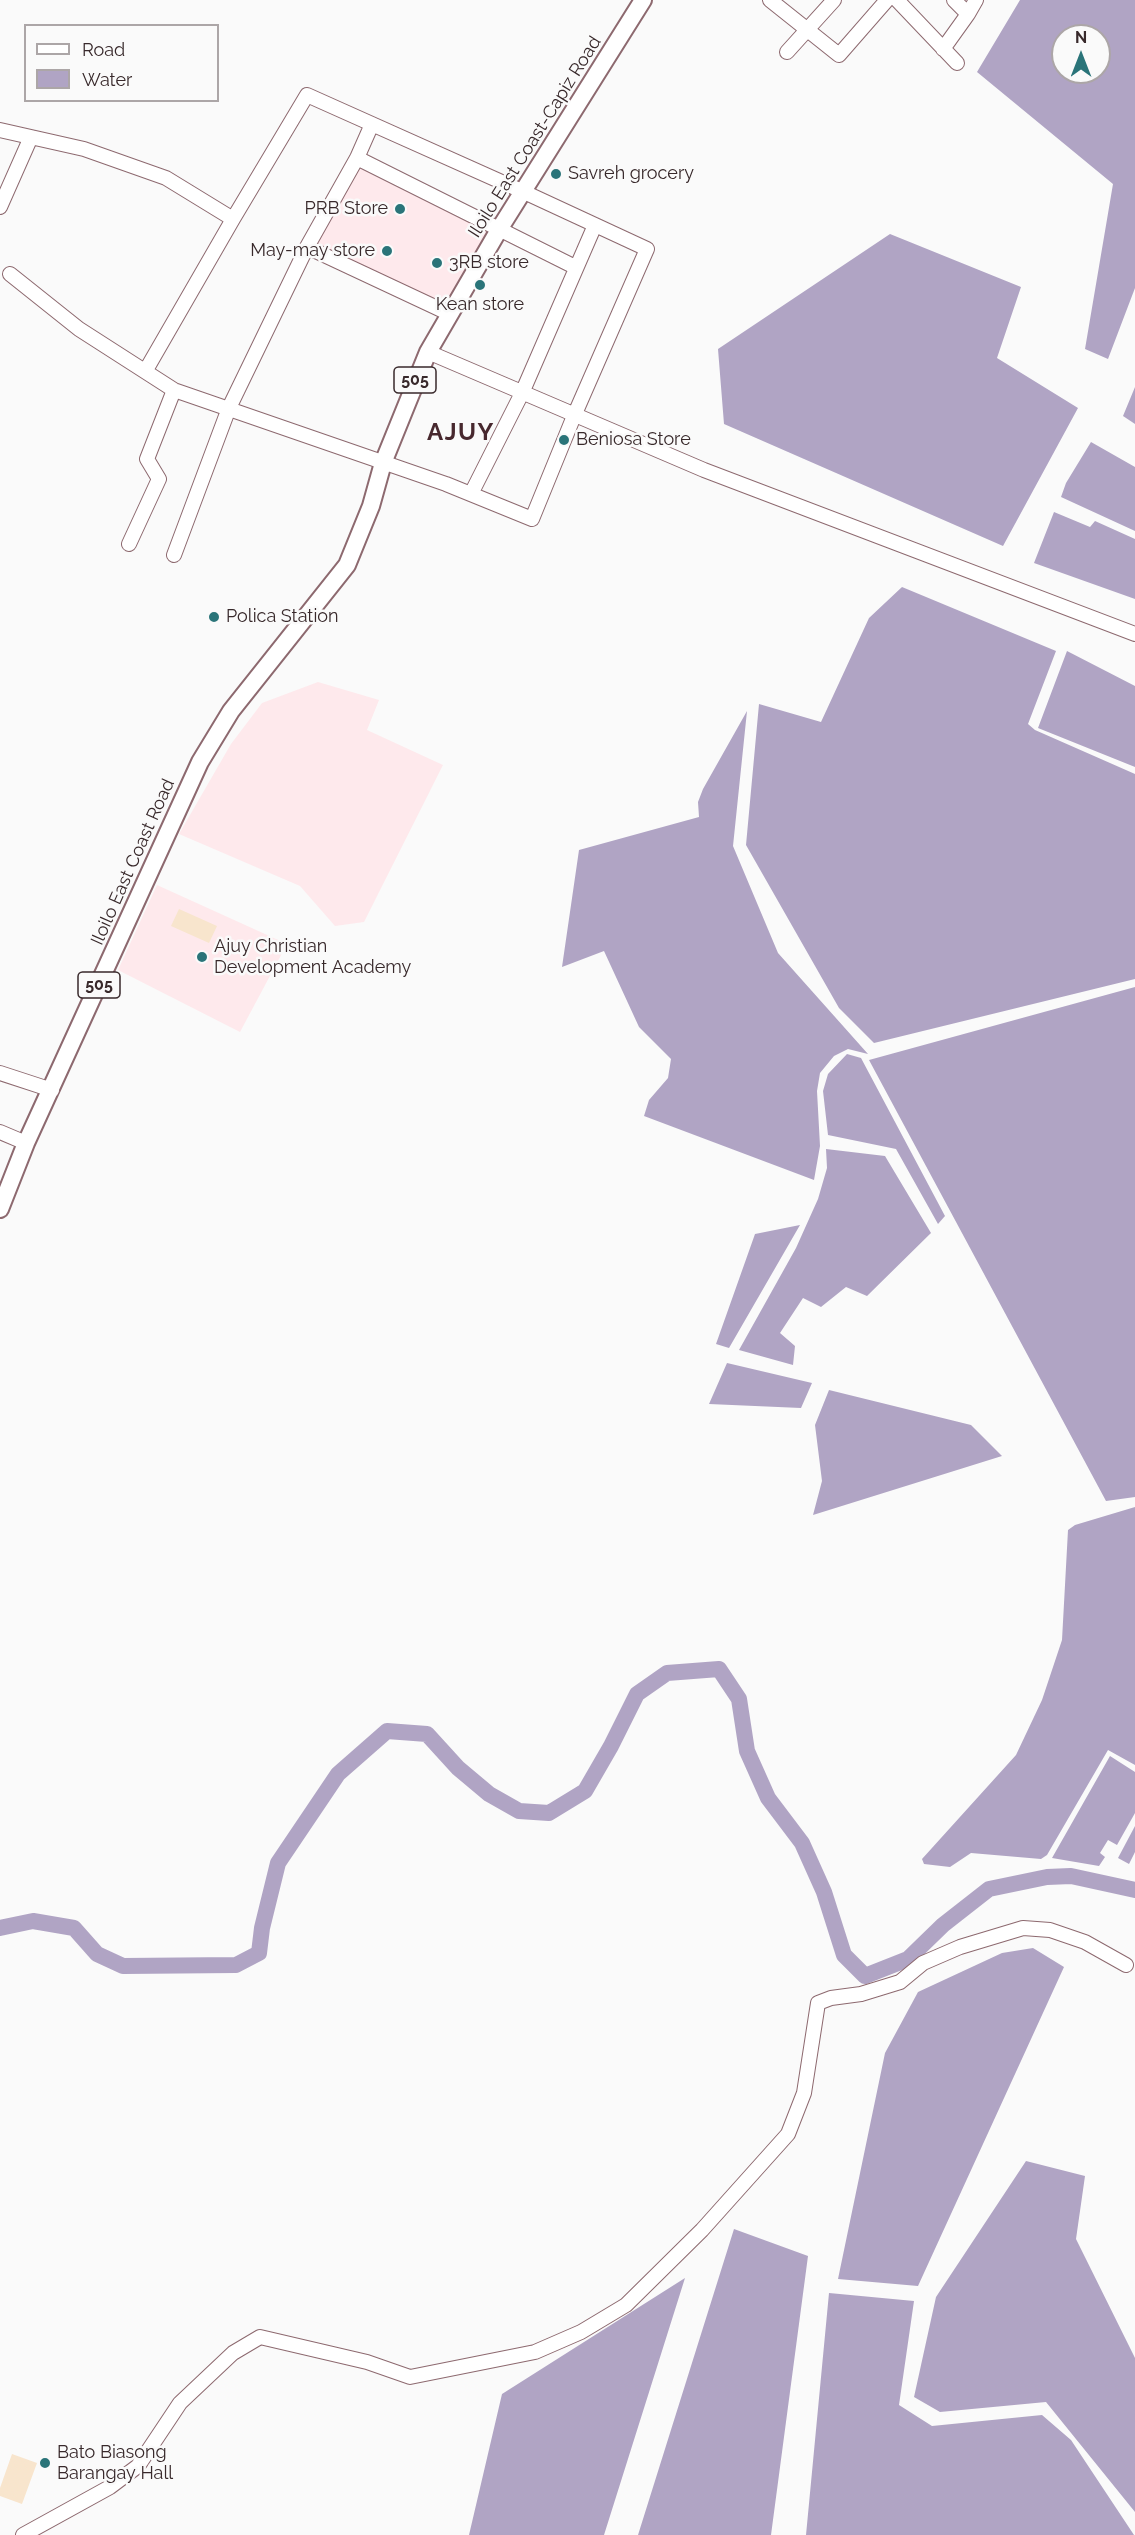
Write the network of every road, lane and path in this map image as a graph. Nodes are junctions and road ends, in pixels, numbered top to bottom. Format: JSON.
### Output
{"nodes":[{"id":1,"x":643,"y":0,"type":"edge"},
{"id":2,"x":834,"y":0,"type":"edge"},
{"id":3,"x":887,"y":0,"type":"edge"},
{"id":4,"x":897,"y":0,"type":"edge"},
{"id":5,"x":954,"y":0,"type":"edge"},
{"id":6,"x":976,"y":0,"type":"edge"},
{"id":7,"x":779,"y":2,"type":"edge"},
{"id":8,"x":968,"y":14,"type":"junction"},
{"id":9,"x":807,"y":29,"type":"junction"},
{"id":10,"x":943,"y":49,"type":"junction"},
{"id":11,"x":787,"y":52,"type":"dead end"},
{"id":12,"x":957,"y":63,"type":"dead end"},
{"id":13,"x":372,"y":124,"type":"junction"},
{"id":14,"x":0,"y":130,"type":"edge"},
{"id":15,"x":31,"y":137,"type":"junction"},
{"id":16,"x":357,"y":158,"type":"junction"},
{"id":17,"x":524,"y":192,"type":"junction"},
{"id":18,"x":0,"y":207,"type":"edge"},
{"id":19,"x":232,"y":219,"type":"junction"},
{"id":20,"x":595,"y":225,"type":"junction"},
{"id":21,"x":500,"y":228,"type":"junction"},
{"id":22,"x":306,"y":247,"type":"junction"},
{"id":23,"x":575,"y":267,"type":"junction"},
{"id":24,"x":10,"y":274,"type":"dead end"},
{"id":25,"x":450,"y":314,"type":"junction"},
{"id":26,"x":428,"y":352,"type":"junction"},
{"id":27,"x":146,"y":370,"type":"junction"},
{"id":28,"x":174,"y":390,"type":"junction"},
{"id":29,"x":522,"y":393,"type":"junction"},
{"id":30,"x":229,"y":408,"type":"junction"},
{"id":31,"x":574,"y":416,"type":"junction"},
{"id":32,"x":383,"y":463,"type":"junction"},
{"id":33,"x":471,"y":494,"type":"junction"},
{"id":34,"x":129,"y":544,"type":"dead end"},
{"id":35,"x":174,"y":555,"type":"dead end"},
{"id":36,"x":1135,"y":634,"type":"edge"},
{"id":37,"x":200,"y":762,"type":"joint"},
{"id":38,"x":0,"y":1073,"type":"edge"},
{"id":39,"x":52,"y":1090,"type":"junction"},
{"id":40,"x":0,"y":1132,"type":"edge"},
{"id":41,"x":26,"y":1143,"type":"junction"},
{"id":42,"x":6,"y":1180,"type":"edge"},
{"id":43,"x":0,"y":1209,"type":"edge"},
{"id":44,"x":1126,"y":1965,"type":"dead end"},
{"id":45,"x":23,"y":2535,"type":"edge"}],
"edges":[{"from":1,"to":17,"type":"main road","name":"Iloilo East Coast-Capiz Road","number":"505"},
{"from":2,"to":9,"type":"street"},
{"from":3,"to":9,"type":"street"},
{"from":4,"to":10,"type":"street"},
{"from":5,"to":8,"type":"street"},
{"from":6,"to":8,"type":"street"},
{"from":7,"to":9,"type":"street"},
{"from":8,"to":10,"type":"street"},
{"from":9,"to":11,"type":"street"},
{"from":10,"to":12,"type":"street"},
{"from":13,"to":16,"type":"street"},
{"from":13,"to":17,"type":"street"},
{"from":13,"to":19,"type":"street"},
{"from":14,"to":15,"type":"street"},
{"from":15,"to":18,"type":"street"},
{"from":15,"to":19,"type":"street"},
{"from":16,"to":21,"type":"street"},
{"from":16,"to":22,"type":"street"},
{"from":17,"to":20,"type":"street"},
{"from":17,"to":21,"type":"main road","name":"Iloilo East Coast-Capiz Road","number":"505"},
{"from":19,"to":27,"type":"street"},
{"from":20,"to":23,"type":"street"},
{"from":20,"to":31,"type":"street"},
{"from":21,"to":23,"type":"street"},
{"from":21,"to":25,"type":"main road","name":"Iloilo East Coast-Capiz Road","number":"505"},
{"from":22,"to":25,"type":"street"},
{"from":22,"to":30,"type":"street"},
{"from":23,"to":29,"type":"street"},
{"from":24,"to":27,"type":"street"},
{"from":25,"to":26,"type":"main road","name":"Iloilo East Coast-Capiz Road","number":"505"},
{"from":26,"to":29,"type":"street"},
{"from":26,"to":32,"type":"main road","name":"Iloilo East Coast-Capiz Road","number":"505"},
{"from":27,"to":28,"type":"street"},
{"from":28,"to":30,"type":"street"},
{"from":28,"to":34,"type":"street"},
{"from":29,"to":31,"type":"street"},
{"from":29,"to":33,"type":"street"},
{"from":30,"to":32,"type":"street"},
{"from":30,"to":35,"type":"street"},
{"from":31,"to":33,"type":"street"},
{"from":31,"to":36,"type":"street"},
{"from":32,"to":33,"type":"street"},
{"from":32,"to":37,"type":"main road","name":"Iloilo East Coast-Capiz Road","number":"505"},
{"from":37,"to":39,"type":"main road","name":"Iloilo East Coast Road","number":"505"},
{"from":38,"to":39,"type":"street"},
{"from":39,"to":41,"type":"main road","name":"Iloilo East Coast Road","number":"505"},
{"from":40,"to":41,"type":"street"},
{"from":41,"to":42,"type":"main road","name":"Iloilo East Coast Road","number":"505"},
{"from":42,"to":43,"type":"main road","name":"Iloilo East Coast Road","number":"505"},
{"from":44,"to":45,"type":"street"}]}
